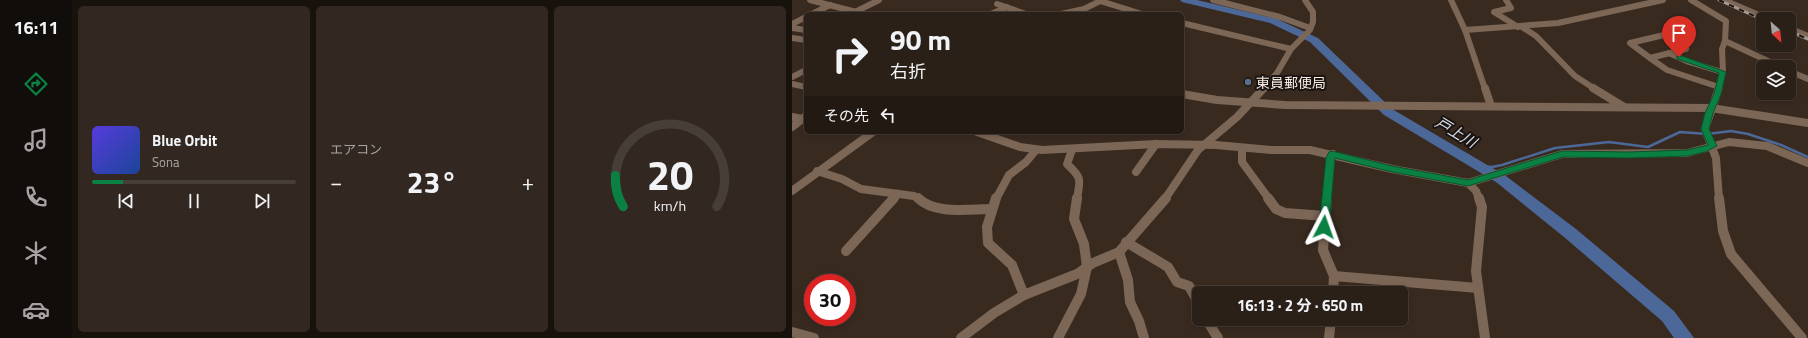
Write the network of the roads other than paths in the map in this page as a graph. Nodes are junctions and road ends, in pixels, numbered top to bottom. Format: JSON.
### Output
{"nodes":[{"id":1,"x":810,"y":0,"type":"edge"},
{"id":2,"x":880,"y":0,"type":"edge"},
{"id":3,"x":1213,"y":0,"type":"edge"},
{"id":4,"x":1305,"y":0,"type":"edge"},
{"id":5,"x":1451,"y":0,"type":"edge"},
{"id":6,"x":1506,"y":0,"type":"edge"},
{"id":7,"x":1663,"y":0,"type":"edge"},
{"id":8,"x":1691,"y":0,"type":"edge"},
{"id":9,"x":1724,"y":0,"type":"edge"},
{"id":10,"x":997,"y":4,"type":"dead end"},
{"id":11,"x":830,"y":5,"type":"junction"},
{"id":12,"x":1007,"y":7,"type":"junction"},
{"id":13,"x":816,"y":12,"type":"edge"},
{"id":14,"x":855,"y":12,"type":"joint"},
{"id":15,"x":996,"y":12,"type":"edge"},
{"id":16,"x":1021,"y":12,"type":"edge"},
{"id":17,"x":1070,"y":12,"type":"edge"},
{"id":18,"x":1136,"y":12,"type":"edge"},
{"id":19,"x":1756,"y":14,"type":"edge"},
{"id":20,"x":804,"y":18,"type":"edge"},
{"id":21,"x":1184,"y":23,"type":"edge"},
{"id":22,"x":792,"y":24,"type":"edge"},
{"id":23,"x":1520,"y":27,"type":"junction"},
{"id":24,"x":792,"y":28,"type":"edge"},
{"id":25,"x":1310,"y":29,"type":"junction"},
{"id":26,"x":804,"y":30,"type":"edge"},
{"id":27,"x":1465,"y":30,"type":"junction"},
{"id":28,"x":1796,"y":31,"type":"edge"},
{"id":29,"x":1808,"y":36,"type":"edge"},
{"id":30,"x":792,"y":38,"type":"edge"},
{"id":31,"x":804,"y":40,"type":"edge"},
{"id":32,"x":1725,"y":41,"type":"junction"},
{"id":33,"x":1291,"y":49,"type":"junction"},
{"id":34,"x":1669,"y":53,"type":"junction"},
{"id":35,"x":1650,"y":58,"type":"junction"},
{"id":36,"x":1766,"y":60,"type":"edge"},
{"id":37,"x":804,"y":71,"type":"edge"},
{"id":38,"x":1722,"y":72,"type":"junction"},
{"id":39,"x":1796,"y":74,"type":"edge"},
{"id":40,"x":792,"y":78,"type":"edge"},
{"id":41,"x":1808,"y":80,"type":"edge"},
{"id":42,"x":792,"y":84,"type":"edge"},
{"id":43,"x":1719,"y":86,"type":"junction"},
{"id":44,"x":804,"y":87,"type":"edge"},
{"id":45,"x":1184,"y":94,"type":"edge"},
{"id":46,"x":1249,"y":103,"type":"junction"},
{"id":47,"x":1491,"y":106,"type":"junction"},
{"id":48,"x":1624,"y":108,"type":"junction"},
{"id":49,"x":1711,"y":108,"type":"junction"},
{"id":50,"x":792,"y":117,"type":"edge"},
{"id":51,"x":804,"y":118,"type":"edge"},
{"id":52,"x":1808,"y":123,"type":"edge"},
{"id":53,"x":792,"y":127,"type":"edge"},
{"id":54,"x":870,"y":134,"type":"edge"},
{"id":55,"x":983,"y":134,"type":"edge"},
{"id":56,"x":1712,"y":143,"type":"junction"},
{"id":57,"x":1156,"y":144,"type":"junction"},
{"id":58,"x":1204,"y":145,"type":"junction"},
{"id":59,"x":1242,"y":148,"type":"junction"},
{"id":60,"x":1036,"y":150,"type":"junction"},
{"id":61,"x":1072,"y":150,"type":"junction"},
{"id":62,"x":1332,"y":154,"type":"junction"},
{"id":63,"x":1808,"y":162,"type":"edge"},
{"id":64,"x":817,"y":171,"type":"junction"},
{"id":65,"x":1136,"y":172,"type":"dead end"},
{"id":66,"x":1468,"y":183,"type":"junction"},
{"id":67,"x":792,"y":191,"type":"edge"},
{"id":68,"x":898,"y":194,"type":"junction"},
{"id":69,"x":992,"y":209,"type":"junction"},
{"id":70,"x":1325,"y":216,"type":"junction"},
{"id":71,"x":1126,"y":242,"type":"junction"},
{"id":72,"x":846,"y":251,"type":"dead end"},
{"id":73,"x":1119,"y":252,"type":"junction"},
{"id":74,"x":1087,"y":267,"type":"junction"},
{"id":75,"x":1334,"y":276,"type":"junction"},
{"id":76,"x":1333,"y":286,"type":"edge"},
{"id":77,"x":1478,"y":288,"type":"junction"},
{"id":78,"x":1192,"y":291,"type":"edge"},
{"id":79,"x":1024,"y":295,"type":"junction"},
{"id":80,"x":1210,"y":326,"type":"edge"},
{"id":81,"x":1330,"y":326,"type":"edge"},
{"id":82,"x":792,"y":332,"type":"edge"},
{"id":83,"x":814,"y":338,"type":"edge"},
{"id":84,"x":961,"y":338,"type":"edge"},
{"id":85,"x":1058,"y":338,"type":"edge"},
{"id":86,"x":1144,"y":338,"type":"edge"},
{"id":87,"x":1218,"y":338,"type":"edge"},
{"id":88,"x":1329,"y":338,"type":"edge"},
{"id":89,"x":1485,"y":338,"type":"edge"},
{"id":90,"x":1802,"y":338,"type":"edge"}],
"edges":[{"from":1,"to":11,"type":"street"},
{"from":2,"to":14,"type":"street"},
{"from":3,"to":25,"type":"street"},
{"from":4,"to":25,"type":"street"},
{"from":5,"to":27,"type":"street"},
{"from":6,"to":23,"type":"street"},
{"from":7,"to":23,"type":"street"},
{"from":8,"to":32,"type":"street"},
{"from":9,"to":19,"type":"street"},
{"from":10,"to":12,"type":"street"},
{"from":11,"to":13,"type":"street"},
{"from":11,"to":14,"type":"street"},
{"from":12,"to":15,"type":"street"},
{"from":12,"to":16,"type":"street"},
{"from":17,"to":18,"type":"street"},
{"from":20,"to":22,"type":"street"},
{"from":21,"to":33,"type":"street"},
{"from":23,"to":27,"type":"street"},
{"from":23,"to":48,"type":"street"},
{"from":24,"to":26,"type":"street"},
{"from":25,"to":33,"type":"street"},
{"from":27,"to":47,"type":"street"},
{"from":28,"to":29,"type":"street"},
{"from":30,"to":31,"type":"street"},
{"from":32,"to":36,"type":"street"},
{"from":32,"to":38,"type":"street"},
{"from":33,"to":46,"type":"street"},
{"from":34,"to":35,"type":"street"},
{"from":34,"to":35,"type":"street"},
{"from":34,"to":38,"type":"street"},
{"from":35,"to":43,"type":"street"},
{"from":37,"to":40,"type":"street"},
{"from":38,"to":43,"type":"street"},
{"from":39,"to":41,"type":"street"},
{"from":42,"to":44,"type":"street"},
{"from":43,"to":49,"type":"street"},
{"from":45,"to":46,"type":"street"},
{"from":46,"to":47,"type":"street"},
{"from":46,"to":58,"type":"street"},
{"from":47,"to":48,"type":"street"},
{"from":48,"to":49,"type":"street"},
{"from":49,"to":52,"type":"street"},
{"from":49,"to":56,"type":"street"},
{"from":50,"to":51,"type":"street"},
{"from":51,"to":53,"type":"street"},
{"from":54,"to":64,"type":"street"},
{"from":55,"to":60,"type":"street"},
{"from":56,"to":63,"type":"street"},
{"from":56,"to":66,"type":"street"},
{"from":56,"to":90,"type":"street"},
{"from":57,"to":58,"type":"street"},
{"from":57,"to":61,"type":"street"},
{"from":57,"to":65,"type":"street"},
{"from":58,"to":59,"type":"street"},
{"from":58,"to":71,"type":"street"},
{"from":59,"to":62,"type":"street"},
{"from":59,"to":70,"type":"street"},
{"from":60,"to":61,"type":"street"},
{"from":60,"to":69,"type":"street"},
{"from":61,"to":74,"type":"street"},
{"from":62,"to":66,"type":"street"},
{"from":62,"to":70,"type":"street"},
{"from":64,"to":67,"type":"street"},
{"from":64,"to":68,"type":"street"},
{"from":66,"to":77,"type":"street"},
{"from":68,"to":69,"type":"street"},
{"from":68,"to":72,"type":"street"},
{"from":69,"to":79,"type":"street"},
{"from":70,"to":75,"type":"street"},
{"from":71,"to":73,"type":"street"},
{"from":71,"to":78,"type":"street"},
{"from":73,"to":74,"type":"street"},
{"from":73,"to":86,"type":"street"},
{"from":74,"to":79,"type":"street"},
{"from":74,"to":85,"type":"street"},
{"from":75,"to":76,"type":"street"},
{"from":75,"to":77,"type":"street"},
{"from":77,"to":89,"type":"street"},
{"from":79,"to":84,"type":"street"},
{"from":80,"to":87,"type":"street"},
{"from":81,"to":88,"type":"street"},
{"from":82,"to":83,"type":"street"}]}
